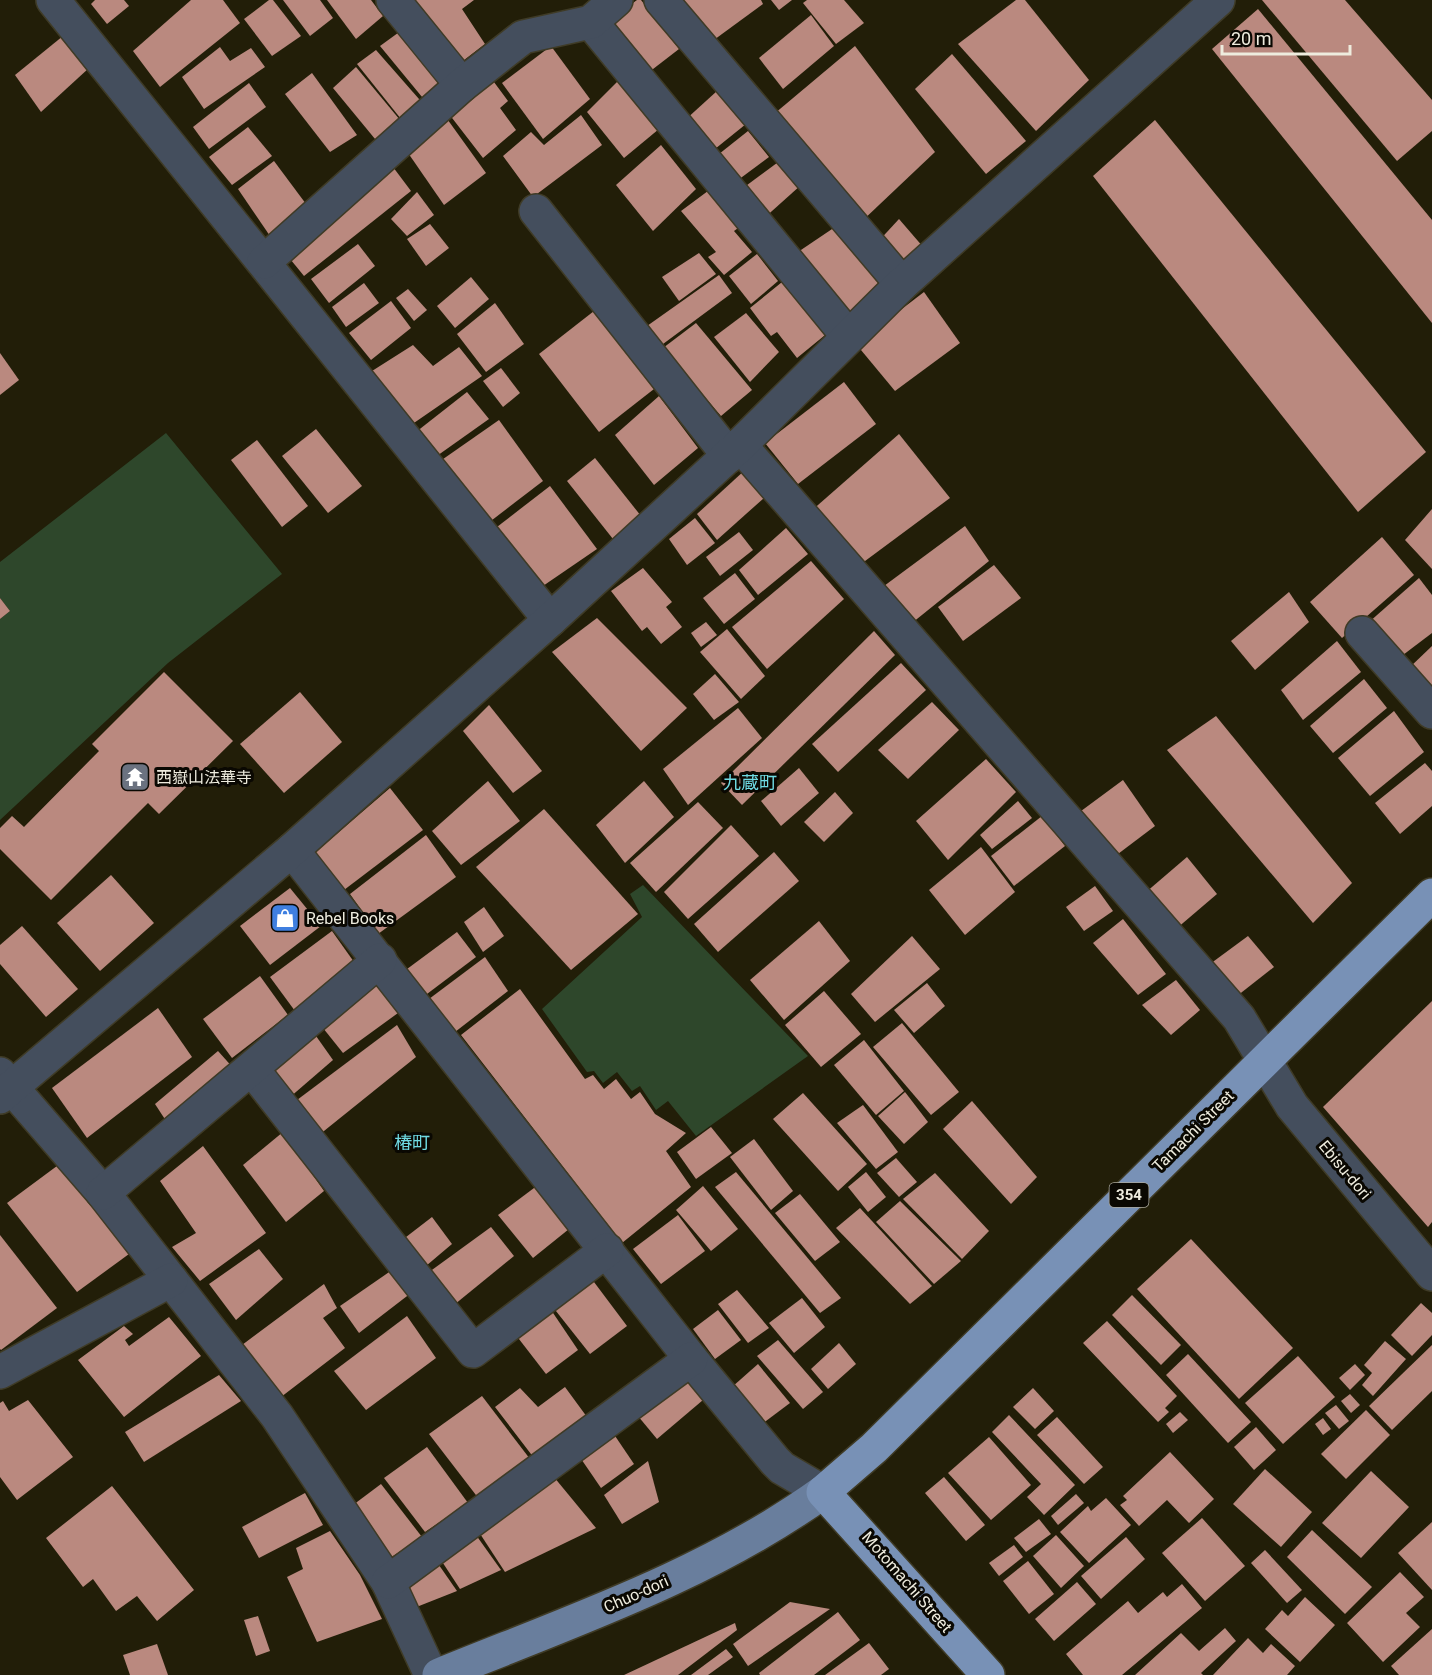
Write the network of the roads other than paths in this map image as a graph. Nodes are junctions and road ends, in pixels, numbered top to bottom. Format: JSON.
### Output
{"nodes":[{"id":1,"x":52,"y":0,"type":"edge"},
{"id":2,"x":393,"y":0,"type":"edge"},
{"id":3,"x":616,"y":0,"type":"edge"},
{"id":4,"x":662,"y":0,"type":"edge"},
{"id":5,"x":1218,"y":0,"type":"edge"},
{"id":6,"x":591,"y":22,"type":"junction"},
{"id":7,"x":462,"y":84,"type":"junction"},
{"id":8,"x":536,"y":211,"type":"dead end"},
{"id":9,"x":264,"y":262,"type":"junction"},
{"id":10,"x":902,"y":284,"type":"junction"},
{"id":11,"x":848,"y":336,"type":"junction"},
{"id":12,"x":735,"y":451,"type":"junction"},
{"id":13,"x":550,"y":620,"type":"junction"},
{"id":14,"x":1362,"y":633,"type":"dead end"},
{"id":15,"x":1432,"y":712,"type":"edge"},
{"id":16,"x":292,"y":850,"type":"junction"},
{"id":17,"x":1432,"y":895,"type":"edge"},
{"id":18,"x":380,"y":960,"type":"junction"},
{"id":19,"x":1265,"y":1060,"type":"junction"},
{"id":20,"x":252,"y":1069,"type":"junction"},
{"id":21,"x":4,"y":1086,"type":"edge"},
{"id":22,"x":103,"y":1193,"type":"junction"},
{"id":23,"x":607,"y":1250,"type":"junction"},
{"id":24,"x":1432,"y":1275,"type":"edge"},
{"id":25,"x":171,"y":1280,"type":"junction"},
{"id":26,"x":691,"y":1359,"type":"junction"},
{"id":27,"x":0,"y":1372,"type":"edge"},
{"id":28,"x":823,"y":1491,"type":"junction"},
{"id":29,"x":388,"y":1582,"type":"junction"},
{"id":30,"x":431,"y":1675,"type":"edge"},
{"id":31,"x":439,"y":1675,"type":"edge"},
{"id":32,"x":988,"y":1675,"type":"edge"}],
"edges":[{"from":1,"to":9,"type":"street"},
{"from":2,"to":7,"type":"street"},
{"from":3,"to":6,"type":"street"},
{"from":4,"to":10,"type":"street"},
{"from":5,"to":10,"type":"street"},
{"from":6,"to":7,"type":"street"},
{"from":6,"to":11,"type":"street"},
{"from":7,"to":9,"type":"street"},
{"from":8,"to":12,"type":"street","name":"Ebisu-dori"},
{"from":9,"to":13,"type":"street"},
{"from":10,"to":11,"type":"street"},
{"from":11,"to":12,"type":"street"},
{"from":12,"to":13,"type":"street"},
{"from":12,"to":19,"type":"street","name":"Ebisu-dori"},
{"from":13,"to":16,"type":"street"},
{"from":14,"to":15,"type":"street"},
{"from":16,"to":18,"type":"street"},
{"from":16,"to":21,"type":"street"},
{"from":17,"to":19,"type":"highway","name":"Tamachi Street","number":"354"},
{"from":18,"to":20,"type":"street"},
{"from":18,"to":23,"type":"street"},
{"from":19,"to":24,"type":"street","name":"Ebisu-dori"},
{"from":19,"to":28,"type":"highway","name":"Tamachi Street","number":"354"},
{"from":20,"to":22,"type":"street"},
{"from":20,"to":23,"type":"street"},
{"from":21,"to":22,"type":"street"},
{"from":22,"to":25,"type":"street"},
{"from":23,"to":26,"type":"street"},
{"from":25,"to":27,"type":"street"},
{"from":25,"to":29,"type":"street"},
{"from":26,"to":28,"type":"street"},
{"from":26,"to":29,"type":"street"},
{"from":28,"to":31,"type":"main road","name":"Chuo-dori"},
{"from":28,"to":32,"type":"highway","name":"Motomachi Street"},
{"from":29,"to":30,"type":"street"}]}
